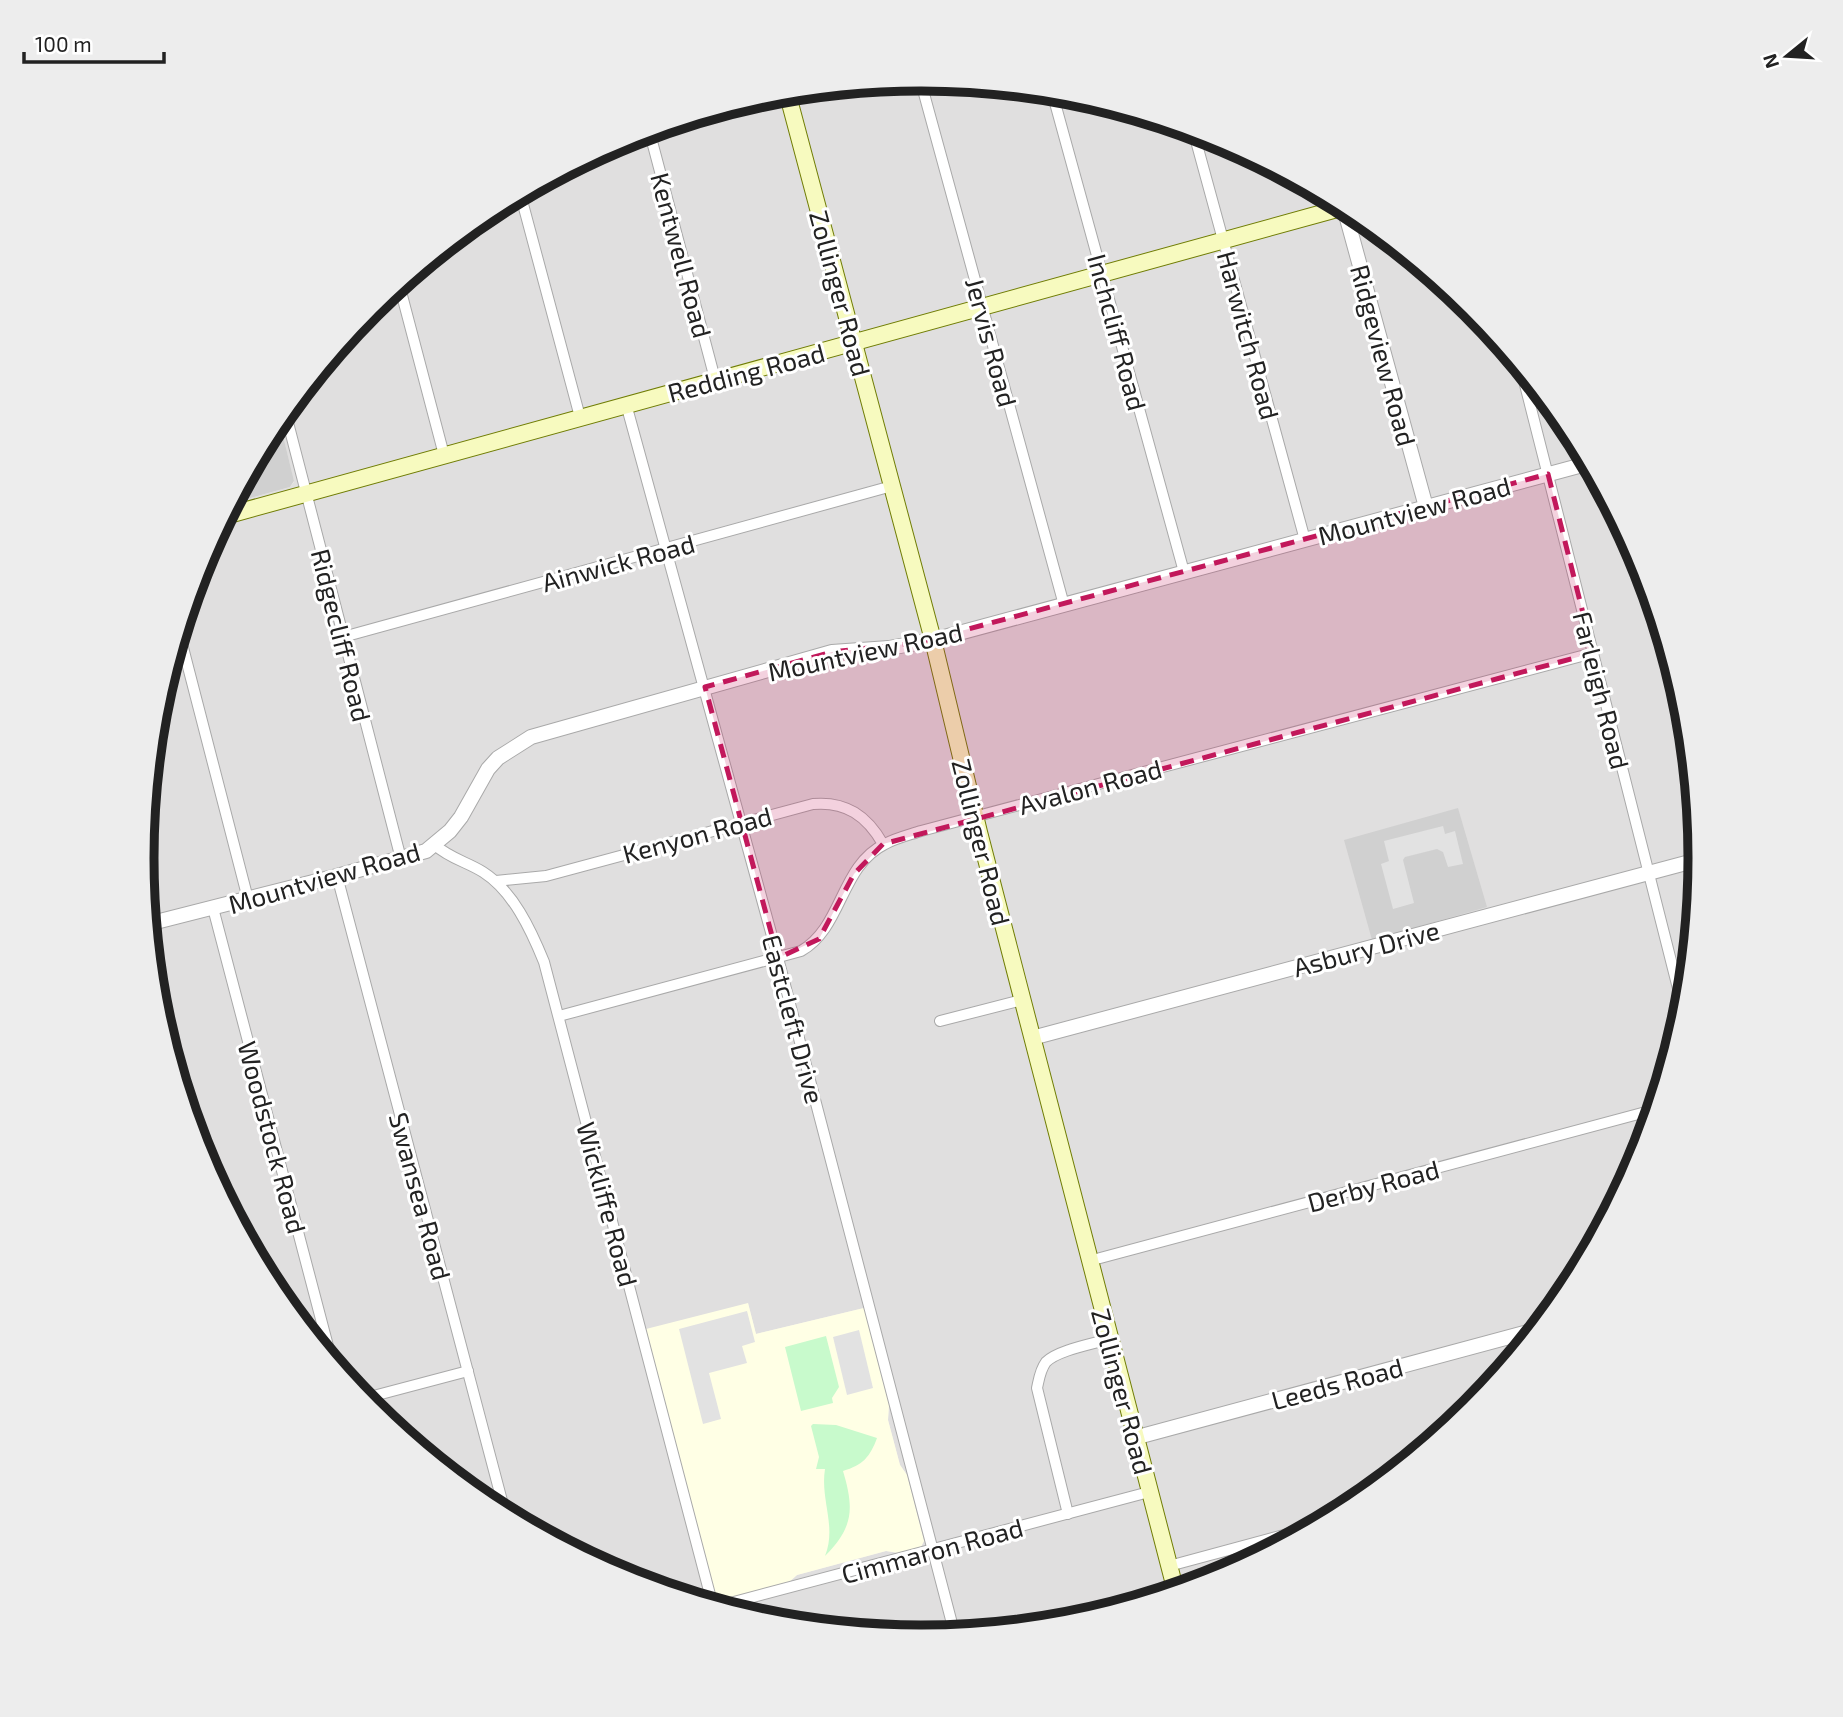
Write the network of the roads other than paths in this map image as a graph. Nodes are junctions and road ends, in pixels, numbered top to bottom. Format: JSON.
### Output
{"nodes":[{"id":1,"x":922,"y":91,"type":"edge"},
{"id":2,"x":790,"y":103,"type":"edge"},
{"id":3,"x":1055,"y":103,"type":"edge"},
{"id":4,"x":652,"y":140,"type":"edge"},
{"id":5,"x":1196,"y":142,"type":"edge"},
{"id":6,"x":523,"y":203,"type":"edge"},
{"id":7,"x":1331,"y":210,"type":"edge"},
{"id":8,"x":1349,"y":221,"type":"edge"},
{"id":9,"x":1223,"y":240,"type":"junction"},
{"id":10,"x":1102,"y":274,"type":"junction"},
{"id":11,"x":402,"y":294,"type":"edge"},
{"id":12,"x":982,"y":307,"type":"junction"},
{"id":13,"x":854,"y":343,"type":"junction"},
{"id":14,"x":715,"y":380,"type":"junction"},
{"id":15,"x":1525,"y":385,"type":"edge"},
{"id":16,"x":626,"y":404,"type":"junction"},
{"id":17,"x":580,"y":417,"type":"junction"},
{"id":18,"x":288,"y":425,"type":"edge"},
{"id":19,"x":444,"y":455,"type":"junction"},
{"id":20,"x":1580,"y":466,"type":"edge"},
{"id":21,"x":1548,"y":474,"type":"junction"},
{"id":22,"x":892,"y":486,"type":"junction"},
{"id":23,"x":306,"y":493,"type":"junction"},
{"id":24,"x":1426,"y":507,"type":"junction"},
{"id":25,"x":236,"y":513,"type":"edge"},
{"id":26,"x":1305,"y":540,"type":"junction"},
{"id":27,"x":666,"y":548,"type":"junction"},
{"id":28,"x":1184,"y":572,"type":"junction"},
{"id":29,"x":1064,"y":605,"type":"junction"},
{"id":30,"x":343,"y":637,"type":"junction"},
{"id":31,"x":933,"y":640,"type":"junction"},
{"id":32,"x":183,"y":649,"type":"edge"},
{"id":33,"x":1592,"y":653,"type":"junction"},
{"id":34,"x":705,"y":687,"type":"junction"},
{"id":35,"x":975,"y":817,"type":"junction"},
{"id":36,"x":741,"y":822,"type":"junction"},
{"id":37,"x":883,"y":844,"type":"junction"},
{"id":38,"x":435,"y":845,"type":"junction"},
{"id":39,"x":401,"y":859,"type":"junction"},
{"id":40,"x":1689,"y":862,"type":"edge"},
{"id":41,"x":1648,"y":872,"type":"junction"},
{"id":42,"x":337,"y":876,"type":"junction"},
{"id":43,"x":496,"y":881,"type":"junction"},
{"id":44,"x":248,"y":899,"type":"junction"},
{"id":45,"x":213,"y":908,"type":"junction"},
{"id":46,"x":157,"y":923,"type":"edge"},
{"id":47,"x":778,"y":958,"type":"junction"},
{"id":48,"x":1677,"y":987,"type":"edge"},
{"id":49,"x":1022,"y":1000,"type":"junction"},
{"id":50,"x":559,"y":1016,"type":"junction"},
{"id":51,"x":940,"y":1021,"type":"dead end"},
{"id":52,"x":1032,"y":1038,"type":"junction"},
{"id":53,"x":1645,"y":1112,"type":"edge"},
{"id":54,"x":1089,"y":1261,"type":"junction"},
{"id":55,"x":1525,"y":1333,"type":"edge"},
{"id":56,"x":1109,"y":1339,"type":"junction"},
{"id":57,"x":328,"y":1344,"type":"edge"},
{"id":58,"x":468,"y":1371,"type":"junction"},
{"id":59,"x":374,"y":1396,"type":"edge"},
{"id":60,"x":1135,"y":1438,"type":"junction"},
{"id":61,"x":1149,"y":1492,"type":"junction"},
{"id":62,"x":502,"y":1501,"type":"edge"},
{"id":63,"x":1068,"y":1514,"type":"junction"},
{"id":64,"x":1282,"y":1535,"type":"edge"},
{"id":65,"x":933,"y":1549,"type":"junction"},
{"id":66,"x":1169,"y":1566,"type":"junction"},
{"id":67,"x":1174,"y":1583,"type":"edge"},
{"id":68,"x":711,"y":1596,"type":"edge"},
{"id":69,"x":732,"y":1602,"type":"edge"},
{"id":70,"x":952,"y":1625,"type":"edge"}],
"edges":[{"from":1,"to":12,"type":"street","name":"Jervis Road"},
{"from":2,"to":13,"type":"main road","name":"Zollinger Road"},
{"from":3,"to":10,"type":"street","name":"Inchcliff Road"},
{"from":4,"to":14,"type":"street","name":"Kentwell Road"},
{"from":5,"to":9,"type":"street","name":"Harwitch Road"},
{"from":6,"to":17,"type":"street"},
{"from":7,"to":9,"type":"main road","name":"Redding Road"},
{"from":8,"to":24,"type":"street","name":"Ridgeview Road"},
{"from":9,"to":10,"type":"main road","name":"Redding Road"},
{"from":9,"to":26,"type":"street","name":"Harwitch Road"},
{"from":10,"to":12,"type":"main road","name":"Redding Road"},
{"from":10,"to":28,"type":"street","name":"Inchcliff Road"},
{"from":11,"to":19,"type":"street"},
{"from":12,"to":13,"type":"main road","name":"Redding Road"},
{"from":12,"to":29,"type":"street","name":"Jervis Road"},
{"from":13,"to":14,"type":"main road","name":"Redding Road"},
{"from":13,"to":22,"type":"main road","name":"Zollinger Road"},
{"from":14,"to":16,"type":"main road","name":"Redding Road"},
{"from":15,"to":21,"type":"street","name":"Farleigh Road"},
{"from":16,"to":17,"type":"main road","name":"Redding Road"},
{"from":16,"to":27,"type":"street","name":"Eastcleft Drive"},
{"from":17,"to":19,"type":"main road","name":"Redding Road"},
{"from":18,"to":23,"type":"street","name":"Ridgecliff Road"},
{"from":19,"to":23,"type":"main road","name":"Redding Road"},
{"from":20,"to":21,"type":"street","name":"Mountview Road"},
{"from":21,"to":24,"type":"street","name":"Mountview Road"},
{"from":21,"to":33,"type":"street","name":"Farleigh Road"},
{"from":22,"to":27,"type":"street","name":"Ainwick Road"},
{"from":22,"to":31,"type":"main road","name":"Zollinger Road"},
{"from":23,"to":25,"type":"main road","name":"Redding Road"},
{"from":23,"to":30,"type":"street","name":"Ridgecliff Road"},
{"from":24,"to":26,"type":"street","name":"Mountview Road"},
{"from":26,"to":28,"type":"street","name":"Mountview Road"},
{"from":27,"to":30,"type":"street","name":"Ainwick Road"},
{"from":27,"to":34,"type":"street","name":"Eastcleft Drive"},
{"from":28,"to":29,"type":"street","name":"Mountview Road"},
{"from":29,"to":31,"type":"street","name":"Mountview Road"},
{"from":30,"to":39,"type":"street","name":"Ridgecliff Road"},
{"from":31,"to":34,"type":"street","name":"Mountview Road"},
{"from":31,"to":35,"type":"main road","name":"Zollinger Road"},
{"from":32,"to":44,"type":"street"},
{"from":33,"to":35,"type":"street","name":"Avalon Road"},
{"from":33,"to":41,"type":"street","name":"Farleigh Road"},
{"from":34,"to":36,"type":"street","name":"Eastcleft Drive"},
{"from":34,"to":38,"type":"street","name":"Mountview Road"},
{"from":35,"to":37,"type":"street","name":"Avalon Road"},
{"from":35,"to":49,"type":"main road","name":"Zollinger Road"},
{"from":36,"to":37,"type":"street","name":"Kenyon Road"},
{"from":36,"to":43,"type":"street","name":"Kenyon Road"},
{"from":36,"to":47,"type":"street","name":"Eastcleft Drive"},
{"from":37,"to":47,"type":"street","name":"Avalon Road"},
{"from":38,"to":39,"type":"street","name":"Mountview Road"},
{"from":38,"to":43,"type":"street","name":"Wickliffe Road"},
{"from":39,"to":42,"type":"street","name":"Mountview Road"},
{"from":40,"to":41,"type":"street","name":"Asbury Drive"},
{"from":41,"to":48,"type":"street","name":"Farleigh Road"},
{"from":41,"to":52,"type":"street","name":"Asbury Drive"},
{"from":42,"to":44,"type":"street","name":"Mountview Road"},
{"from":42,"to":58,"type":"street","name":"Swansea Road"},
{"from":43,"to":50,"type":"street","name":"Wickliffe Road"},
{"from":44,"to":45,"type":"street","name":"Mountview Road"},
{"from":45,"to":46,"type":"street","name":"Mountview Road"},
{"from":45,"to":57,"type":"street","name":"Woodstock Road"},
{"from":47,"to":50,"type":"street","name":"Avalon Road"},
{"from":47,"to":65,"type":"street","name":"Eastcleft Drive"},
{"from":49,"to":51,"type":"street"},
{"from":49,"to":52,"type":"main road","name":"Zollinger Road"},
{"from":50,"to":68,"type":"street","name":"Wickliffe Road"},
{"from":52,"to":54,"type":"main road","name":"Zollinger Road"},
{"from":53,"to":54,"type":"street","name":"Derby Road"},
{"from":54,"to":56,"type":"main road","name":"Zollinger Road"},
{"from":55,"to":60,"type":"street","name":"Leeds Road"},
{"from":56,"to":60,"type":"main road","name":"Zollinger Road"},
{"from":56,"to":63,"type":"street"},
{"from":58,"to":59,"type":"street"},
{"from":58,"to":62,"type":"street","name":"Swansea Road"},
{"from":60,"to":61,"type":"main road","name":"Zollinger Road"},
{"from":61,"to":63,"type":"street","name":"Cimmaron Road"},
{"from":61,"to":66,"type":"main road","name":"Zollinger Road"},
{"from":63,"to":65,"type":"street","name":"Cimmaron Road"},
{"from":64,"to":66,"type":"street"},
{"from":65,"to":69,"type":"street","name":"Cimmaron Road"},
{"from":65,"to":70,"type":"street","name":"Eastcleft Drive"},
{"from":66,"to":67,"type":"main road","name":"Zollinger Road"}]}
